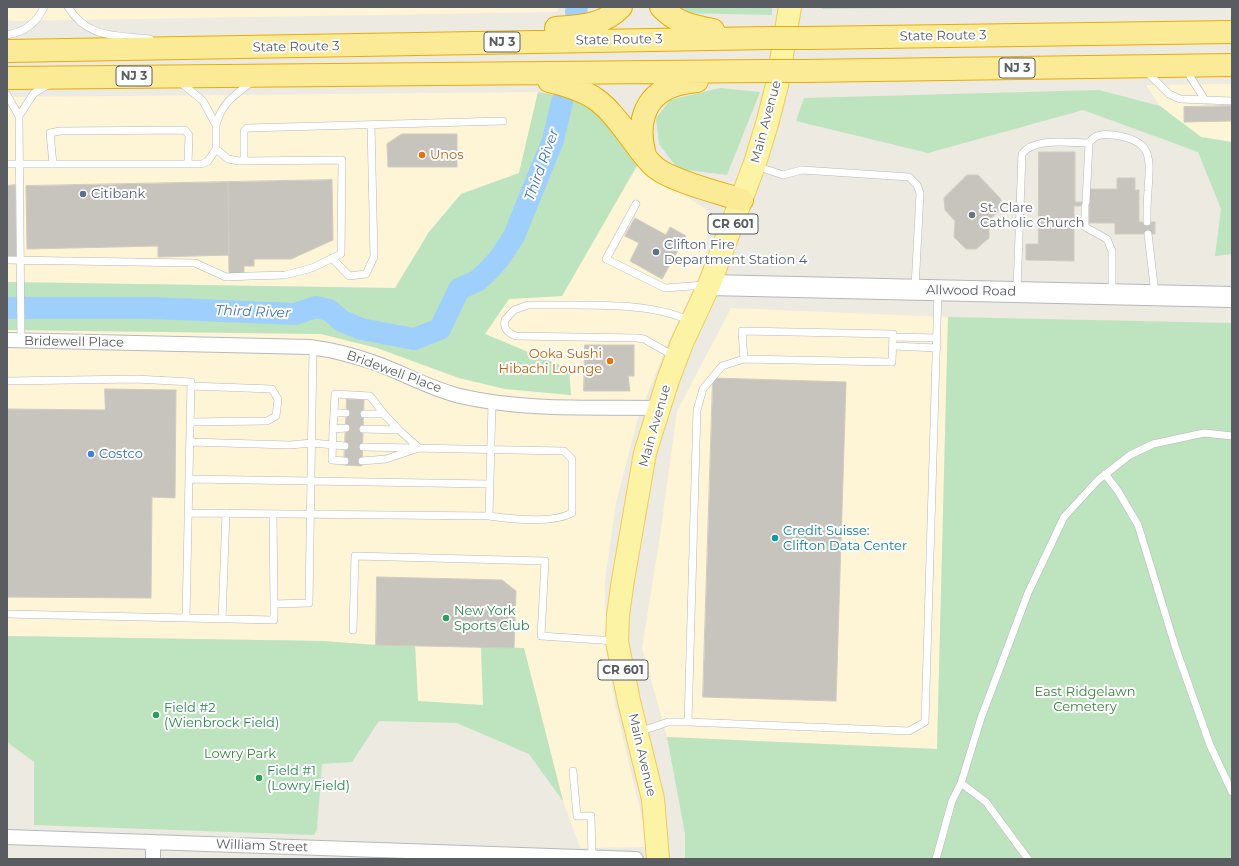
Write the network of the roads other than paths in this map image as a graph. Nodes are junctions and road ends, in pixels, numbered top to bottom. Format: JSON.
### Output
{"nodes":[{"id":1,"x":44,"y":7,"type":"edge"},
{"id":2,"x":68,"y":7,"type":"edge"},
{"id":3,"x":621,"y":7,"type":"edge"},
{"id":4,"x":661,"y":7,"type":"edge"},
{"id":5,"x":790,"y":7,"type":"edge"},
{"id":6,"x":1232,"y":32,"type":"edge"},
{"id":7,"x":7,"y":35,"type":"edge"},
{"id":8,"x":769,"y":38,"type":"junction"},
{"id":9,"x":156,"y":39,"type":"dead end"},
{"id":10,"x":164,"y":40,"type":"dead end"},
{"id":11,"x":234,"y":48,"type":"junction"},
{"id":12,"x":7,"y":51,"type":"edge"},
{"id":13,"x":1232,"y":65,"type":"edge"},
{"id":14,"x":1184,"y":66,"type":"junction"},
{"id":15,"x":1142,"y":67,"type":"junction"},
{"id":16,"x":764,"y":71,"type":"junction"},
{"id":17,"x":516,"y":74,"type":"junction"},
{"id":18,"x":261,"y":75,"type":"junction"},
{"id":19,"x":173,"y":76,"type":"junction"},
{"id":20,"x":63,"y":77,"type":"junction"},
{"id":21,"x":7,"y":78,"type":"edge"},
{"id":22,"x":7,"y":95,"type":"edge"},
{"id":23,"x":1205,"y":100,"type":"junction"},
{"id":24,"x":1232,"y":101,"type":"edge"},
{"id":25,"x":19,"y":116,"type":"junction"},
{"id":26,"x":503,"y":121,"type":"dead end"},
{"id":27,"x":216,"y":125,"type":"junction"},
{"id":28,"x":371,"y":125,"type":"junction"},
{"id":29,"x":1089,"y":143,"type":"junction"},
{"id":30,"x":216,"y":149,"type":"junction"},
{"id":31,"x":646,"y":158,"type":"junction"},
{"id":32,"x":244,"y":161,"type":"junction"},
{"id":33,"x":7,"y":164,"type":"edge"},
{"id":34,"x":20,"y":164,"type":"junction"},
{"id":35,"x":53,"y":164,"type":"junction"},
{"id":36,"x":188,"y":164,"type":"junction"},
{"id":37,"x":754,"y":166,"type":"junction"},
{"id":38,"x":742,"y":200,"type":"junction"},
{"id":39,"x":636,"y":204,"type":"dead end"},
{"id":40,"x":1147,"y":222,"type":"dead end"},
{"id":41,"x":1148,"y":234,"type":"dead end"},
{"id":42,"x":332,"y":258,"type":"junction"},
{"id":43,"x":7,"y":260,"type":"edge"},
{"id":44,"x":20,"y":260,"type":"junction"},
{"id":45,"x":709,"y":285,"type":"junction"},
{"id":46,"x":915,"y":290,"type":"junction"},
{"id":47,"x":938,"y":290,"type":"junction"},
{"id":48,"x":1017,"y":292,"type":"junction"},
{"id":49,"x":1112,"y":295,"type":"junction"},
{"id":50,"x":1155,"y":296,"type":"junction"},
{"id":51,"x":1232,"y":297,"type":"edge"},
{"id":52,"x":692,"y":322,"type":"junction"},
{"id":53,"x":21,"y":335,"type":"junction"},
{"id":54,"x":893,"y":337,"type":"junction"},
{"id":55,"x":937,"y":338,"type":"junction"},
{"id":56,"x":7,"y":340,"type":"edge"},
{"id":57,"x":893,"y":346,"type":"junction"},
{"id":58,"x":313,"y":347,"type":"junction"},
{"id":59,"x":936,"y":348,"type":"junction"},
{"id":60,"x":677,"y":357,"type":"junction"},
{"id":61,"x":744,"y":359,"type":"junction"},
{"id":62,"x":7,"y":380,"type":"edge"},
{"id":63,"x":191,"y":386,"type":"junction"},
{"id":64,"x":492,"y":402,"type":"junction"},
{"id":65,"x":660,"y":408,"type":"junction"},
{"id":66,"x":334,"y":413,"type":"junction"},
{"id":67,"x":346,"y":413,"type":"dead end"},
{"id":68,"x":364,"y":414,"type":"dead end"},
{"id":69,"x":384,"y":414,"type":"junction"},
{"id":70,"x":191,"y":422,"type":"junction"},
{"id":71,"x":346,"y":428,"type":"dead end"},
{"id":72,"x":333,"y":429,"type":"junction"},
{"id":73,"x":363,"y":429,"type":"dead end"},
{"id":74,"x":399,"y":430,"type":"junction"},
{"id":75,"x":1232,"y":436,"type":"edge"},
{"id":76,"x":190,"y":442,"type":"junction"},
{"id":77,"x":312,"y":443,"type":"junction"},
{"id":78,"x":332,"y":445,"type":"junction"},
{"id":79,"x":345,"y":446,"type":"dead end"},
{"id":80,"x":363,"y":447,"type":"dead end"},
{"id":81,"x":419,"y":448,"type":"junction"},
{"id":82,"x":491,"y":451,"type":"junction"},
{"id":83,"x":344,"y":461,"type":"dead end"},
{"id":84,"x":362,"y":461,"type":"dead end"},
{"id":85,"x":1105,"y":474,"type":"junction"},
{"id":86,"x":190,"y":479,"type":"junction"},
{"id":87,"x":311,"y":481,"type":"junction"},
{"id":88,"x":489,"y":484,"type":"junction"},
{"id":89,"x":189,"y":513,"type":"junction"},
{"id":90,"x":226,"y":513,"type":"junction"},
{"id":91,"x":273,"y":514,"type":"junction"},
{"id":92,"x":311,"y":515,"type":"junction"},
{"id":93,"x":489,"y":516,"type":"junction"},
{"id":94,"x":274,"y":604,"type":"junction"},
{"id":95,"x":7,"y":614,"type":"edge"},
{"id":96,"x":186,"y":618,"type":"junction"},
{"id":97,"x":222,"y":619,"type":"junction"},
{"id":98,"x":353,"y":630,"type":"dead end"},
{"id":99,"x":617,"y":642,"type":"junction"},
{"id":100,"x":688,"y":722,"type":"junction"},
{"id":101,"x":637,"y":733,"type":"junction"},
{"id":102,"x":573,"y":770,"type":"dead end"},
{"id":103,"x":961,"y":783,"type":"junction"},
{"id":104,"x":1232,"y":792,"type":"edge"},
{"id":105,"x":7,"y":838,"type":"edge"},
{"id":106,"x":153,"y":842,"type":"junction"},
{"id":107,"x":434,"y":855,"type":"edge"},
{"id":108,"x":592,"y":858,"type":"junction"},
{"id":109,"x":153,"y":859,"type":"edge"},
{"id":110,"x":636,"y":859,"type":"edge"},
{"id":111,"x":658,"y":859,"type":"edge"},
{"id":112,"x":936,"y":859,"type":"edge"},
{"id":113,"x":1028,"y":859,"type":"edge"}],
"edges":[{"from":1,"to":7,"type":"lane"},
{"from":2,"to":9,"type":"lane"},
{"from":3,"to":11,"type":"highway"},
{"from":4,"to":8,"type":"highway"},
{"from":5,"to":37,"type":"main road","name":"Main Avenue","number":"CR 601"},
{"from":6,"to":8,"type":"highway","name":"State Route 3","number":"NJ 3","bridge":true},
{"from":8,"to":11,"type":"highway","name":"State Route 3","number":"NJ 3"},
{"from":10,"to":11,"type":"lane"},
{"from":11,"to":12,"type":"highway","name":"State Route 3","number":"NJ 3"},
{"from":13,"to":14,"type":"highway","number":"NJ 3"},
{"from":14,"to":15,"type":"highway","number":"NJ 3"},
{"from":14,"to":23,"type":"lane"},
{"from":15,"to":16,"type":"highway","number":"NJ 3","bridge":true},
{"from":15,"to":23,"type":"lane"},
{"from":16,"to":17,"type":"highway","number":"NJ 3"},
{"from":16,"to":31,"type":"highway"},
{"from":17,"to":18,"type":"highway","number":"NJ 3"},
{"from":17,"to":31,"type":"highway"},
{"from":18,"to":19,"type":"highway","number":"NJ 3"},
{"from":18,"to":27,"type":"lane"},
{"from":19,"to":20,"type":"highway","number":"NJ 3"},
{"from":19,"to":27,"type":"lane"},
{"from":20,"to":21,"type":"highway","number":"NJ 3"},
{"from":20,"to":25,"type":"lane"},
{"from":22,"to":25,"type":"lane"},
{"from":23,"to":24,"type":"lane"},
{"from":25,"to":34,"type":"lane"},
{"from":26,"to":28,"type":"lane"},
{"from":27,"to":30,"type":"lane"},
{"from":28,"to":32,"type":"lane"},
{"from":28,"to":42,"type":"lane"},
{"from":29,"to":40,"type":"lane"},
{"from":29,"to":48,"type":"lane"},
{"from":29,"to":49,"type":"lane"},
{"from":30,"to":32,"type":"lane"},
{"from":30,"to":36,"type":"lane"},
{"from":31,"to":38,"type":"highway"},
{"from":32,"to":42,"type":"lane"},
{"from":33,"to":34,"type":"lane"},
{"from":34,"to":35,"type":"lane"},
{"from":34,"to":44,"type":"lane"},
{"from":35,"to":36,"type":"lane"},
{"from":35,"to":36,"type":"lane"},
{"from":37,"to":38,"type":"main road","name":"Main Avenue","number":"CR 601"},
{"from":37,"to":46,"type":"lane"},
{"from":38,"to":45,"type":"main road","name":"Main Avenue","number":"CR 601"},
{"from":39,"to":45,"type":"lane"},
{"from":41,"to":50,"type":"lane"},
{"from":42,"to":44,"type":"lane"},
{"from":43,"to":44,"type":"lane"},
{"from":44,"to":53,"type":"lane"},
{"from":45,"to":46,"type":"main road","name":"Allwood Road"},
{"from":45,"to":52,"type":"main road","name":"Main Avenue","number":"CR 601"},
{"from":46,"to":47,"type":"main road","name":"Allwood Road"},
{"from":47,"to":48,"type":"main road","name":"Allwood Road"},
{"from":47,"to":55,"type":"lane"},
{"from":48,"to":49,"type":"main road","name":"Allwood Road"},
{"from":49,"to":50,"type":"main road","name":"Allwood Road"},
{"from":50,"to":51,"type":"main road","name":"Allwood Road"},
{"from":52,"to":60,"type":"main road","name":"Main Avenue","number":"CR 601"},
{"from":52,"to":60,"type":"lane"},
{"from":53,"to":56,"type":"street","name":"Bridewell Place"},
{"from":53,"to":58,"type":"street","name":"Bridewell Place"},
{"from":54,"to":55,"type":"lane"},
{"from":54,"to":57,"type":"lane"},
{"from":54,"to":61,"type":"lane"},
{"from":55,"to":59,"type":"lane"},
{"from":57,"to":59,"type":"lane"},
{"from":57,"to":61,"type":"lane"},
{"from":58,"to":64,"type":"street","name":"Bridewell Place"},
{"from":58,"to":77,"type":"lane"},
{"from":59,"to":100,"type":"lane"},
{"from":60,"to":65,"type":"main road","name":"Main Avenue","number":"CR 601"},
{"from":61,"to":100,"type":"lane"},
{"from":62,"to":63,"type":"lane"},
{"from":63,"to":70,"type":"lane"},
{"from":63,"to":70,"type":"lane"},
{"from":64,"to":65,"type":"street","name":"Bridewell Place"},
{"from":64,"to":82,"type":"lane"},
{"from":65,"to":99,"type":"main road","name":"Main Avenue","number":"CR 601"},
{"from":66,"to":67,"type":"lane"},
{"from":66,"to":69,"type":"lane"},
{"from":66,"to":72,"type":"lane"},
{"from":68,"to":69,"type":"lane"},
{"from":69,"to":74,"type":"lane"},
{"from":70,"to":76,"type":"lane"},
{"from":71,"to":72,"type":"lane"},
{"from":72,"to":78,"type":"lane"},
{"from":73,"to":74,"type":"lane"},
{"from":74,"to":81,"type":"lane"},
{"from":75,"to":85,"type":"lane"},
{"from":76,"to":77,"type":"lane"},
{"from":76,"to":86,"type":"lane"},
{"from":77,"to":78,"type":"lane"},
{"from":77,"to":87,"type":"lane"},
{"from":78,"to":79,"type":"lane"},
{"from":78,"to":83,"type":"lane"},
{"from":80,"to":81,"type":"lane"},
{"from":81,"to":82,"type":"lane"},
{"from":81,"to":84,"type":"lane"},
{"from":82,"to":88,"type":"lane"},
{"from":82,"to":93,"type":"lane"},
{"from":85,"to":103,"type":"lane"},
{"from":85,"to":104,"type":"lane"},
{"from":86,"to":87,"type":"lane"},
{"from":86,"to":89,"type":"lane"},
{"from":87,"to":88,"type":"lane"},
{"from":87,"to":92,"type":"lane"},
{"from":88,"to":93,"type":"lane"},
{"from":89,"to":90,"type":"lane"},
{"from":89,"to":96,"type":"lane"},
{"from":90,"to":91,"type":"lane"},
{"from":90,"to":97,"type":"lane"},
{"from":91,"to":92,"type":"lane"},
{"from":91,"to":94,"type":"lane"},
{"from":92,"to":93,"type":"lane"},
{"from":92,"to":94,"type":"lane"},
{"from":94,"to":97,"type":"lane"},
{"from":95,"to":96,"type":"lane"},
{"from":96,"to":97,"type":"lane"},
{"from":98,"to":99,"type":"lane"},
{"from":99,"to":101,"type":"main road","name":"Main Avenue","number":"CR 601"},
{"from":100,"to":101,"type":"lane"},
{"from":101,"to":111,"type":"main road","name":"Main Avenue","number":"CR 601"},
{"from":102,"to":108,"type":"lane"},
{"from":103,"to":112,"type":"lane"},
{"from":103,"to":113,"type":"lane"},
{"from":105,"to":106,"type":"street","name":"William Street"},
{"from":106,"to":107,"type":"street","name":"William Street"},
{"from":106,"to":109,"type":"street"},
{"from":107,"to":108,"type":"street","name":"William Street"},
{"from":108,"to":110,"type":"street","name":"William Street"}]}
